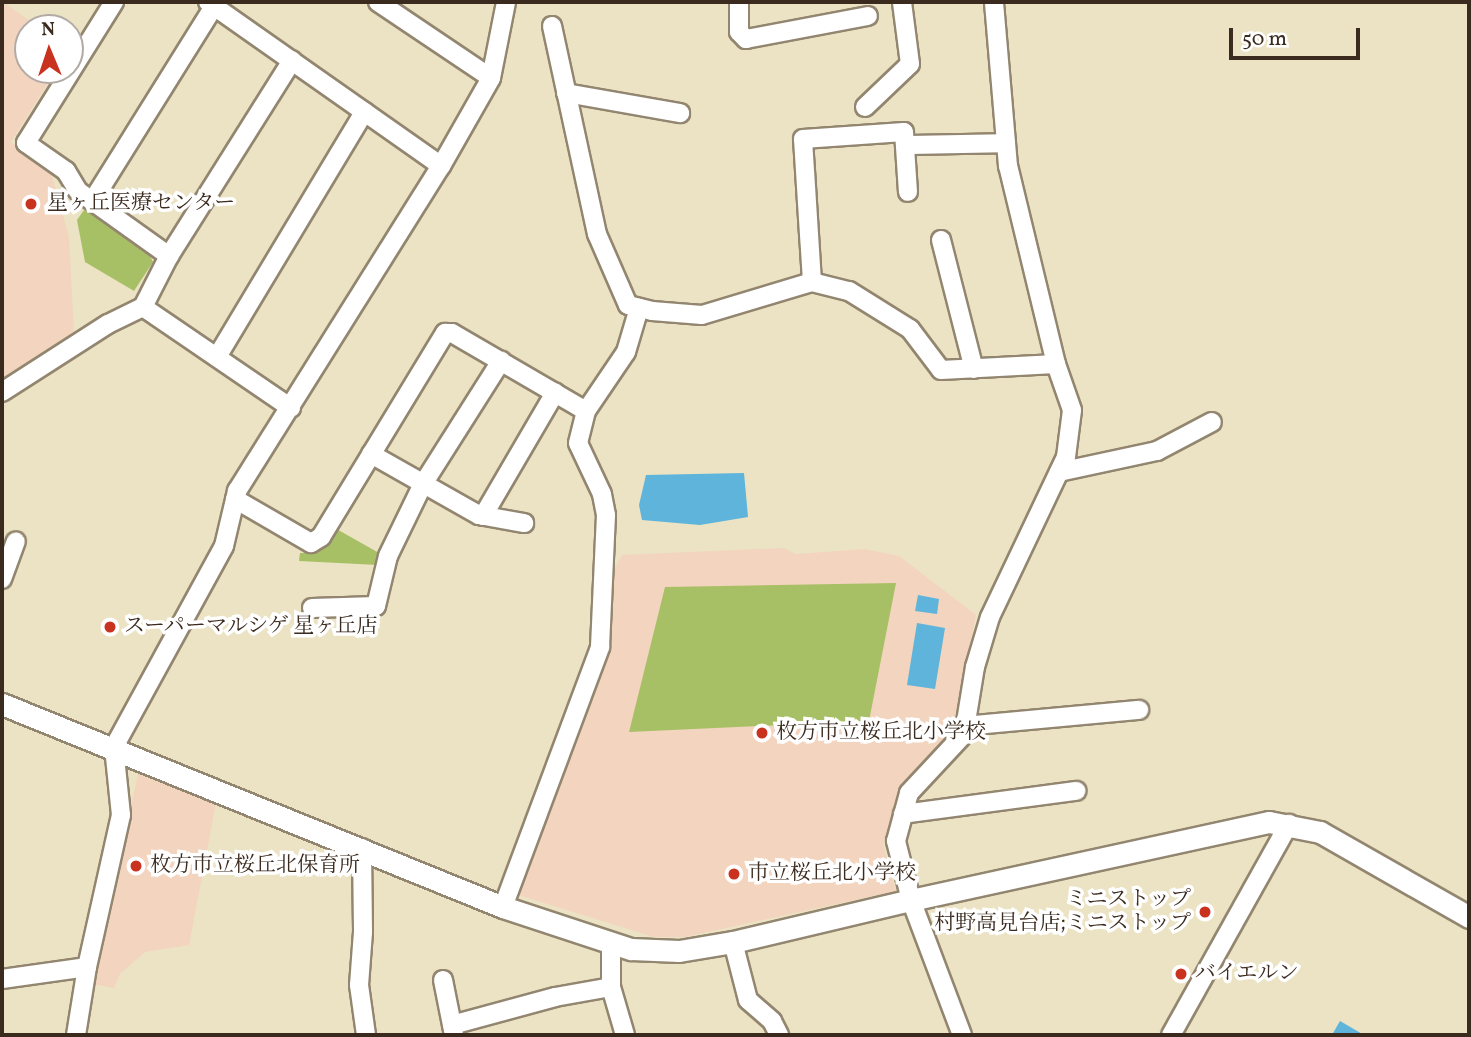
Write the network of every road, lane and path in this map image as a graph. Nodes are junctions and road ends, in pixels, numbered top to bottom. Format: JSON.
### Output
{"nodes":[{"id":1,"x":114,"y":2,"type":"edge"},
{"id":2,"x":378,"y":2,"type":"edge"},
{"id":3,"x":506,"y":2,"type":"edge"},
{"id":4,"x":739,"y":2,"type":"edge"},
{"id":5,"x":902,"y":2,"type":"edge"},
{"id":6,"x":994,"y":2,"type":"edge"},
{"id":7,"x":211,"y":4,"type":"edge"},
{"id":8,"x":867,"y":16,"type":"dead end"},
{"id":9,"x":552,"y":26,"type":"dead end"},
{"id":10,"x":292,"y":61,"type":"junction"},
{"id":11,"x":491,"y":78,"type":"junction"},
{"id":12,"x":566,"y":93,"type":"junction"},
{"id":13,"x":865,"y":107,"type":"dead end"},
{"id":14,"x":364,"y":112,"type":"junction"},
{"id":15,"x":680,"y":113,"type":"dead end"},
{"id":16,"x":1006,"y":143,"type":"junction"},
{"id":17,"x":905,"y":145,"type":"junction"},
{"id":18,"x":442,"y":166,"type":"junction"},
{"id":19,"x":908,"y":192,"type":"dead end"},
{"id":20,"x":93,"y":201,"type":"junction"},
{"id":21,"x":942,"y":240,"type":"dead end"},
{"id":22,"x":169,"y":256,"type":"junction"},
{"id":23,"x":812,"y":282,"type":"junction"},
{"id":24,"x":143,"y":307,"type":"junction"},
{"id":25,"x":639,"y":308,"type":"junction"},
{"id":26,"x":217,"y":357,"type":"junction"},
{"id":27,"x":501,"y":361,"type":"junction"},
{"id":28,"x":1056,"y":364,"type":"junction"},
{"id":29,"x":974,"y":369,"type":"junction"},
{"id":30,"x":2,"y":392,"type":"edge"},
{"id":31,"x":555,"y":393,"type":"junction"},
{"id":32,"x":291,"y":408,"type":"junction"},
{"id":33,"x":586,"y":411,"type":"junction"},
{"id":34,"x":1212,"y":422,"type":"dead end"},
{"id":35,"x":372,"y":454,"type":"junction"},
{"id":36,"x":1059,"y":471,"type":"junction"},
{"id":37,"x":423,"y":484,"type":"junction"},
{"id":38,"x":235,"y":499,"type":"junction"},
{"id":39,"x":483,"y":516,"type":"junction"},
{"id":40,"x":524,"y":523,"type":"dead end"},
{"id":41,"x":16,"y":541,"type":"dead end"},
{"id":42,"x":2,"y":579,"type":"edge"},
{"id":43,"x":312,"y":608,"type":"dead end"},
{"id":44,"x":2,"y":704,"type":"edge"},
{"id":45,"x":1139,"y":710,"type":"dead end"},
{"id":46,"x":965,"y":726,"type":"junction"},
{"id":47,"x":114,"y":747,"type":"junction"},
{"id":48,"x":1076,"y":791,"type":"dead end"},
{"id":49,"x":903,"y":814,"type":"junction"},
{"id":50,"x":1289,"y":824,"type":"junction"},
{"id":51,"x":362,"y":848,"type":"junction"},
{"id":52,"x":911,"y":900,"type":"junction"},
{"id":53,"x":503,"y":907,"type":"junction"},
{"id":54,"x":1469,"y":917,"type":"edge"},
{"id":55,"x":611,"y":942,"type":"junction"},
{"id":56,"x":733,"y":942,"type":"junction"},
{"id":57,"x":87,"y":967,"type":"junction"},
{"id":58,"x":2,"y":979,"type":"edge"},
{"id":59,"x":443,"y":980,"type":"dead end"},
{"id":60,"x":611,"y":987,"type":"junction"},
{"id":61,"x":453,"y":1030,"type":"edge"},
{"id":62,"x":76,"y":1035,"type":"edge"},
{"id":63,"x":366,"y":1035,"type":"edge"},
{"id":64,"x":625,"y":1035,"type":"edge"},
{"id":65,"x":779,"y":1035,"type":"edge"},
{"id":66,"x":962,"y":1035,"type":"edge"},
{"id":67,"x":1171,"y":1035,"type":"edge"}],
"edges":[{"from":1,"to":20,"type":"street"},
{"from":2,"to":11,"type":"street"},
{"from":3,"to":11,"type":"street"},
{"from":4,"to":8,"type":"street"},
{"from":5,"to":13,"type":"street"},
{"from":6,"to":16,"type":"street"},
{"from":7,"to":10,"type":"street"},
{"from":7,"to":20,"type":"street"},
{"from":9,"to":12,"type":"street"},
{"from":10,"to":14,"type":"street"},
{"from":10,"to":22,"type":"street"},
{"from":11,"to":18,"type":"street"},
{"from":12,"to":15,"type":"street"},
{"from":12,"to":25,"type":"street"},
{"from":14,"to":18,"type":"street"},
{"from":14,"to":26,"type":"street"},
{"from":16,"to":17,"type":"street"},
{"from":16,"to":28,"type":"street"},
{"from":17,"to":19,"type":"street"},
{"from":17,"to":23,"type":"street"},
{"from":18,"to":32,"type":"street"},
{"from":20,"to":22,"type":"street"},
{"from":21,"to":29,"type":"street"},
{"from":22,"to":24,"type":"street"},
{"from":23,"to":25,"type":"street"},
{"from":23,"to":29,"type":"street"},
{"from":24,"to":26,"type":"street"},
{"from":24,"to":30,"type":"street"},
{"from":25,"to":33,"type":"street"},
{"from":26,"to":32,"type":"street"},
{"from":27,"to":31,"type":"street"},
{"from":27,"to":35,"type":"street"},
{"from":27,"to":37,"type":"street"},
{"from":28,"to":29,"type":"street"},
{"from":28,"to":36,"type":"street"},
{"from":31,"to":33,"type":"street"},
{"from":31,"to":39,"type":"street"},
{"from":32,"to":38,"type":"street"},
{"from":33,"to":53,"type":"street"},
{"from":34,"to":36,"type":"street"},
{"from":35,"to":37,"type":"street"},
{"from":35,"to":38,"type":"street"},
{"from":36,"to":46,"type":"street"},
{"from":37,"to":39,"type":"street"},
{"from":37,"to":43,"type":"street"},
{"from":38,"to":47,"type":"street"},
{"from":39,"to":40,"type":"street"},
{"from":41,"to":42,"type":"street"},
{"from":44,"to":47,"type":"street"},
{"from":45,"to":46,"type":"street"},
{"from":46,"to":49,"type":"street"},
{"from":47,"to":51,"type":"street"},
{"from":47,"to":57,"type":"street"},
{"from":48,"to":49,"type":"street"},
{"from":49,"to":52,"type":"street"},
{"from":50,"to":52,"type":"street"},
{"from":50,"to":54,"type":"street"},
{"from":50,"to":67,"type":"street"},
{"from":51,"to":53,"type":"street"},
{"from":51,"to":63,"type":"street"},
{"from":52,"to":56,"type":"street"},
{"from":52,"to":66,"type":"street"},
{"from":53,"to":55,"type":"street"},
{"from":55,"to":56,"type":"street"},
{"from":55,"to":60,"type":"street"},
{"from":56,"to":65,"type":"street"},
{"from":57,"to":58,"type":"street"},
{"from":57,"to":62,"type":"street"},
{"from":59,"to":61,"type":"street"},
{"from":60,"to":61,"type":"street"},
{"from":60,"to":64,"type":"street"}]}
